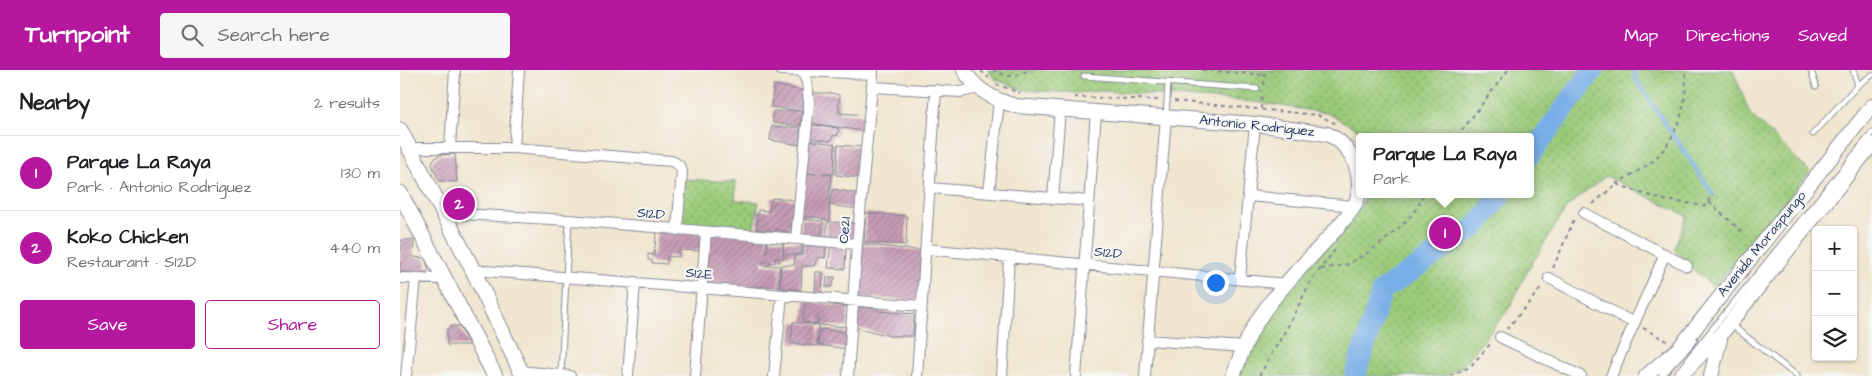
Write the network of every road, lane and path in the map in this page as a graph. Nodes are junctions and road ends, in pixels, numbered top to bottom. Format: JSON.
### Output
{"nodes":[{"id":1,"x":455,"y":70,"type":"edge"},
{"id":2,"x":519,"y":70,"type":"edge"},
{"id":3,"x":781,"y":70,"type":"edge"},
{"id":4,"x":802,"y":70,"type":"edge"},
{"id":5,"x":964,"y":70,"type":"edge"},
{"id":6,"x":993,"y":70,"type":"edge"},
{"id":7,"x":1028,"y":70,"type":"edge"},
{"id":8,"x":1202,"y":70,"type":"edge"},
{"id":9,"x":1508,"y":70,"type":"edge"},
{"id":10,"x":1685,"y":70,"type":"edge"},
{"id":11,"x":1812,"y":70,"type":"edge"},
{"id":12,"x":1852,"y":70,"type":"edge"},
{"id":13,"x":873,"y":72,"type":"edge"},
{"id":14,"x":1265,"y":75,"type":"dead end"},
{"id":15,"x":1872,"y":75,"type":"edge"},
{"id":16,"x":1084,"y":76,"type":"dead end"},
{"id":17,"x":1168,"y":82,"type":"junction"},
{"id":18,"x":1858,"y":85,"type":"junction"},
{"id":19,"x":1816,"y":86,"type":"dead end"},
{"id":20,"x":872,"y":87,"type":"junction"},
{"id":21,"x":979,"y":88,"type":"junction"},
{"id":22,"x":1257,"y":89,"type":"dead end"},
{"id":23,"x":936,"y":90,"type":"junction"},
{"id":24,"x":999,"y":101,"type":"junction"},
{"id":25,"x":1872,"y":106,"type":"edge"},
{"id":26,"x":1060,"y":109,"type":"junction"},
{"id":27,"x":1096,"y":112,"type":"junction"},
{"id":28,"x":1872,"y":115,"type":"edge"},
{"id":29,"x":1166,"y":117,"type":"junction"},
{"id":30,"x":1255,"y":124,"type":"junction"},
{"id":31,"x":400,"y":130,"type":"edge"},
{"id":32,"x":1872,"y":132,"type":"edge"},
{"id":33,"x":1460,"y":133,"type":"edge"},
{"id":34,"x":1814,"y":134,"type":"dead end"},
{"id":35,"x":1872,"y":144,"type":"edge"},
{"id":36,"x":450,"y":146,"type":"junction"},
{"id":37,"x":410,"y":148,"type":"junction"},
{"id":38,"x":514,"y":148,"type":"junction"},
{"id":39,"x":1356,"y":168,"type":"edge"},
{"id":40,"x":1616,"y":184,"type":"junction"},
{"id":41,"x":930,"y":188,"type":"junction"},
{"id":42,"x":990,"y":194,"type":"junction"},
{"id":43,"x":1713,"y":194,"type":"dead end"},
{"id":44,"x":1249,"y":196,"type":"junction"},
{"id":45,"x":1356,"y":198,"type":"edge"},
{"id":46,"x":1422,"y":198,"type":"edge"},
{"id":47,"x":1053,"y":199,"type":"junction"},
{"id":48,"x":402,"y":200,"type":"edge"},
{"id":49,"x":1089,"y":201,"type":"junction"},
{"id":50,"x":1708,"y":202,"type":"junction"},
{"id":51,"x":1354,"y":206,"type":"junction"},
{"id":52,"x":442,"y":213,"type":"junction"},
{"id":53,"x":1584,"y":213,"type":"junction"},
{"id":54,"x":569,"y":220,"type":"junction"},
{"id":55,"x":677,"y":230,"type":"junction"},
{"id":56,"x":706,"y":232,"type":"junction"},
{"id":57,"x":1742,"y":232,"type":"dead end"},
{"id":58,"x":796,"y":239,"type":"junction"},
{"id":59,"x":857,"y":244,"type":"junction"},
{"id":60,"x":1340,"y":245,"type":"dead end"},
{"id":61,"x":926,"y":249,"type":"junction"},
{"id":62,"x":1665,"y":254,"type":"junction"},
{"id":63,"x":1009,"y":258,"type":"junction"},
{"id":64,"x":1085,"y":264,"type":"junction"},
{"id":65,"x":1687,"y":266,"type":"dead end"},
{"id":66,"x":1321,"y":269,"type":"junction"},
{"id":67,"x":473,"y":270,"type":"junction"},
{"id":68,"x":1152,"y":271,"type":"junction"},
{"id":69,"x":400,"y":278,"type":"edge"},
{"id":70,"x":567,"y":278,"type":"junction"},
{"id":71,"x":1549,"y":278,"type":"junction"},
{"id":72,"x":416,"y":279,"type":"junction"},
{"id":73,"x":443,"y":279,"type":"junction"},
{"id":74,"x":1240,"y":279,"type":"junction"},
{"id":75,"x":635,"y":282,"type":"junction"},
{"id":76,"x":1286,"y":284,"type":"junction"},
{"id":77,"x":1737,"y":286,"type":"dead end"},
{"id":78,"x":701,"y":288,"type":"junction"},
{"id":79,"x":782,"y":295,"type":"junction"},
{"id":80,"x":853,"y":301,"type":"junction"},
{"id":81,"x":922,"y":306,"type":"junction"},
{"id":82,"x":1634,"y":323,"type":"junction"},
{"id":83,"x":1725,"y":329,"type":"junction"},
{"id":84,"x":1700,"y":333,"type":"dead end"},
{"id":85,"x":1500,"y":337,"type":"junction"},
{"id":86,"x":1148,"y":340,"type":"junction"},
{"id":87,"x":1244,"y":347,"type":"junction"},
{"id":88,"x":1680,"y":347,"type":"junction"},
{"id":89,"x":1705,"y":352,"type":"junction"},
{"id":90,"x":522,"y":374,"type":"edge"},
{"id":91,"x":406,"y":376,"type":"edge"},
{"id":92,"x":495,"y":376,"type":"edge"},
{"id":93,"x":565,"y":376,"type":"edge"},
{"id":94,"x":628,"y":376,"type":"edge"},
{"id":95,"x":694,"y":376,"type":"edge"},
{"id":96,"x":774,"y":376,"type":"edge"},
{"id":97,"x":848,"y":376,"type":"edge"},
{"id":98,"x":916,"y":376,"type":"edge"},
{"id":99,"x":1002,"y":376,"type":"edge"},
{"id":100,"x":1076,"y":376,"type":"edge"},
{"id":101,"x":1145,"y":376,"type":"edge"},
{"id":102,"x":1233,"y":376,"type":"edge"},
{"id":103,"x":1259,"y":376,"type":"edge"},
{"id":104,"x":1450,"y":376,"type":"edge"},
{"id":105,"x":1581,"y":376,"type":"edge"},
{"id":106,"x":1611,"y":376,"type":"edge"},
{"id":107,"x":1646,"y":376,"type":"edge"},
{"id":108,"x":1661,"y":376,"type":"edge"},
{"id":109,"x":1673,"y":376,"type":"edge"},
{"id":110,"x":1680,"y":376,"type":"edge"},
{"id":111,"x":1702,"y":376,"type":"edge"},
{"id":112,"x":1711,"y":376,"type":"edge"},
{"id":113,"x":1797,"y":376,"type":"edge"}],
"edges":[{"from":1,"to":36,"type":"street"},
{"from":2,"to":38,"type":"street"},
{"from":3,"to":4,"type":"street"},
{"from":4,"to":13,"type":"street"},
{"from":4,"to":58,"type":"street"},
{"from":5,"to":21,"type":"street","name":"Antonio Rodríguez"},
{"from":6,"to":7,"type":"path"},
{"from":8,"to":14,"type":"path"},
{"from":9,"to":33,"type":"path"},
{"from":10,"to":40,"type":"path"},
{"from":11,"to":19,"type":"lane"},
{"from":12,"to":18,"type":"lane"},
{"from":13,"to":20,"type":"street","name":"Oe2I"},
{"from":15,"to":18,"type":"lane"},
{"from":16,"to":17,"type":"lane"},
{"from":17,"to":22,"type":"lane"},
{"from":17,"to":29,"type":"lane"},
{"from":18,"to":34,"type":"lane"},
{"from":20,"to":23,"type":"street"},
{"from":20,"to":59,"type":"street","name":"Oe2I"},
{"from":21,"to":23,"type":"street"},
{"from":21,"to":24,"type":"street","name":"Antonio Rodríguez"},
{"from":23,"to":41,"type":"street"},
{"from":24,"to":26,"type":"street","name":"Antonio Rodríguez"},
{"from":24,"to":42,"type":"street"},
{"from":25,"to":88,"type":"street","name":"Avenida Moraspungo"},
{"from":26,"to":27,"type":"street","name":"Antonio Rodríguez"},
{"from":26,"to":47,"type":"street"},
{"from":27,"to":29,"type":"street","name":"Antonio Rodríguez"},
{"from":27,"to":49,"type":"street"},
{"from":28,"to":77,"type":"lane"},
{"from":29,"to":30,"type":"street","name":"Antonio Rodríguez"},
{"from":29,"to":68,"type":"street"},
{"from":30,"to":39,"type":"street","name":"Antonio Rodríguez"},
{"from":30,"to":44,"type":"street"},
{"from":31,"to":37,"type":"main road"},
{"from":32,"to":109,"type":"lane"},
{"from":35,"to":83,"type":"street","name":"Avenida Moraspungo"},
{"from":36,"to":37,"type":"street"},
{"from":36,"to":38,"type":"street"},
{"from":37,"to":52,"type":"main road"},
{"from":38,"to":55,"type":"street"},
{"from":40,"to":50,"type":"path"},
{"from":40,"to":53,"type":"path"},
{"from":41,"to":42,"type":"street"},
{"from":41,"to":61,"type":"street"},
{"from":42,"to":47,"type":"street"},
{"from":43,"to":50,"type":"path"},
{"from":44,"to":51,"type":"street"},
{"from":44,"to":74,"type":"street"},
{"from":45,"to":51,"type":"street","name":"Antonio Rodríguez"},
{"from":46,"to":66,"type":"path"},
{"from":47,"to":49,"type":"street"},
{"from":48,"to":73,"type":"main road"},
{"from":49,"to":64,"type":"street"},
{"from":50,"to":57,"type":"path"},
{"from":51,"to":76,"type":"street","name":"Antonio Rodríguez"},
{"from":52,"to":54,"type":"street","name":"S12D"},
{"from":52,"to":67,"type":"main road"},
{"from":53,"to":62,"type":"street"},
{"from":53,"to":71,"type":"path"},
{"from":54,"to":55,"type":"street","name":"S12D"},
{"from":54,"to":70,"type":"lane"},
{"from":55,"to":56,"type":"street","name":"S12D"},
{"from":56,"to":58,"type":"street","name":"S12D"},
{"from":56,"to":78,"type":"street"},
{"from":58,"to":59,"type":"street","name":"S12D"},
{"from":59,"to":80,"type":"street","name":"Oe2I"},
{"from":60,"to":66,"type":"path"},
{"from":61,"to":63,"type":"street","name":"S12D"},
{"from":61,"to":81,"type":"street"},
{"from":62,"to":65,"type":"street"},
{"from":62,"to":82,"type":"street"},
{"from":63,"to":64,"type":"street","name":"S12D"},
{"from":63,"to":99,"type":"street"},
{"from":64,"to":68,"type":"street","name":"S12D"},
{"from":64,"to":100,"type":"street"},
{"from":66,"to":103,"type":"path"},
{"from":67,"to":70,"type":"street","name":"S12E"},
{"from":67,"to":90,"type":"main road"},
{"from":68,"to":74,"type":"street","name":"S12D"},
{"from":68,"to":86,"type":"street"},
{"from":69,"to":72,"type":"street"},
{"from":70,"to":75,"type":"street","name":"S12E"},
{"from":70,"to":93,"type":"lane"},
{"from":71,"to":82,"type":"street"},
{"from":71,"to":85,"type":"path"},
{"from":72,"to":73,"type":"street"},
{"from":72,"to":91,"type":"street"},
{"from":73,"to":92,"type":"main road"},
{"from":74,"to":76,"type":"street","name":"S12D"},
{"from":75,"to":78,"type":"street","name":"S12E"},
{"from":75,"to":94,"type":"street"},
{"from":76,"to":87,"type":"street","name":"Antonio Rodríguez"},
{"from":78,"to":79,"type":"street","name":"S12E"},
{"from":78,"to":95,"type":"street"},
{"from":79,"to":80,"type":"street","name":"S12E"},
{"from":79,"to":96,"type":"street"},
{"from":80,"to":81,"type":"street","name":"S12E"},
{"from":80,"to":97,"type":"street","name":"Oe2I"},
{"from":81,"to":98,"type":"street"},
{"from":82,"to":88,"type":"path"},
{"from":82,"to":106,"type":"street"},
{"from":83,"to":89,"type":"street","name":"Avenida Moraspungo"},
{"from":83,"to":112,"type":"street"},
{"from":83,"to":113,"type":"lane"},
{"from":84,"to":108,"type":"lane"},
{"from":85,"to":104,"type":"path"},
{"from":85,"to":105,"type":"street"},
{"from":86,"to":87,"type":"street"},
{"from":86,"to":101,"type":"street"},
{"from":87,"to":102,"type":"street","name":"Antonio Rodríguez"},
{"from":88,"to":107,"type":"street","name":"Avenida Moraspungo"},
{"from":89,"to":110,"type":"street","name":"Avenida Moraspungo"},
{"from":89,"to":111,"type":"street"},
{"from":90,"to":93,"type":"street"}]}
